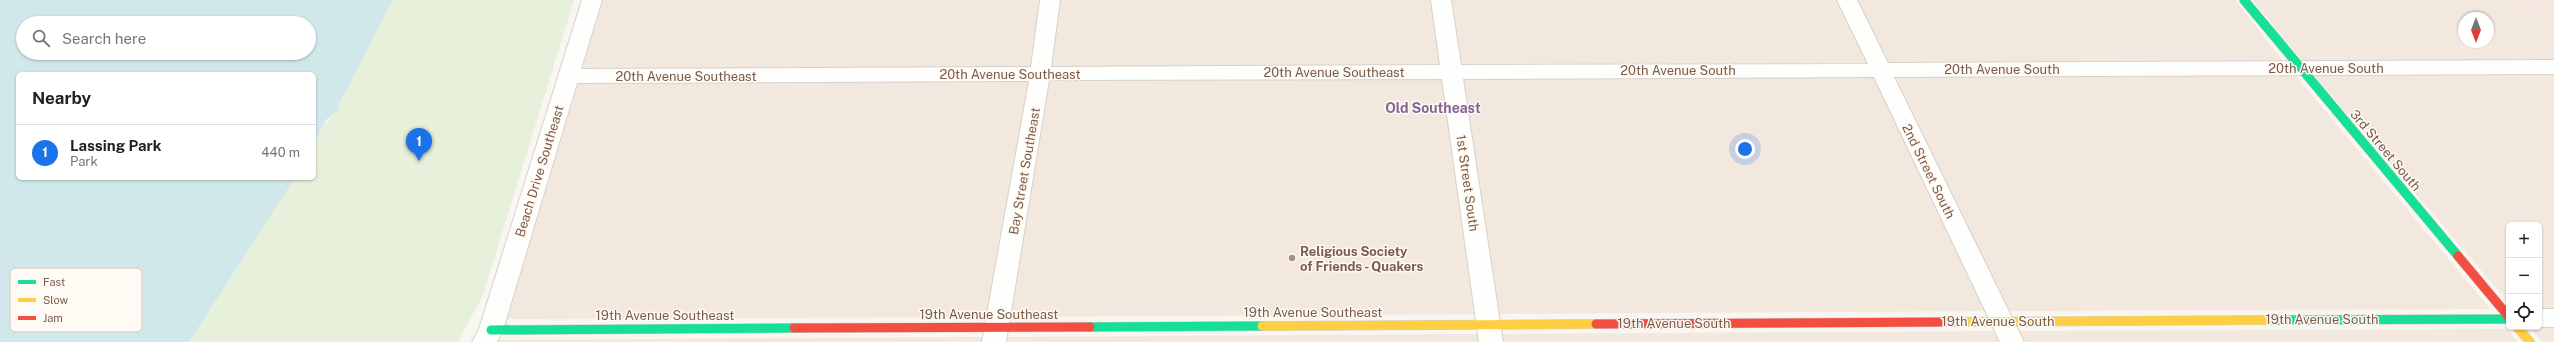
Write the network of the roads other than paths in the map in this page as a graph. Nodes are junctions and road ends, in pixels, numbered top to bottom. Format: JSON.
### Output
{"nodes":[{"id":1,"x":592,"y":0,"type":"edge"},
{"id":2,"x":1050,"y":0,"type":"edge"},
{"id":3,"x":1440,"y":0,"type":"edge"},
{"id":4,"x":1847,"y":0,"type":"edge"},
{"id":5,"x":2244,"y":0,"type":"edge"},
{"id":6,"x":2554,"y":67,"type":"edge"},
{"id":7,"x":2299,"y":69,"type":"junction"},
{"id":8,"x":1880,"y":70,"type":"junction"},
{"id":9,"x":1451,"y":71,"type":"junction"},
{"id":10,"x":1040,"y":74,"type":"junction"},
{"id":11,"x":570,"y":76,"type":"junction"},
{"id":12,"x":2506,"y":314,"type":"edge"},
{"id":13,"x":2506,"y":318,"type":"edge"},
{"id":14,"x":2542,"y":318,"type":"edge"},
{"id":15,"x":2554,"y":318,"type":"edge"},
{"id":16,"x":2001,"y":321,"type":"junction"},
{"id":17,"x":2520,"y":330,"type":"edge"},
{"id":18,"x":1489,"y":333,"type":"edge"},
{"id":19,"x":996,"y":334,"type":"edge"},
{"id":20,"x":487,"y":336,"type":"edge"},
{"id":21,"x":2012,"y":342,"type":"edge"},
{"id":22,"x":2530,"y":342,"type":"edge"}],
"edges":[{"from":1,"to":11,"type":"street","name":"Beach Drive Southeast"},
{"from":2,"to":10,"type":"street","name":"Bay Street Southeast"},
{"from":3,"to":9,"type":"street","name":"1st Street South"},
{"from":4,"to":8,"type":"street","name":"2nd Street South"},
{"from":5,"to":7,"type":"street","name":"3rd Street South"},
{"from":6,"to":7,"type":"street","name":"20th Avenue South"},
{"from":7,"to":8,"type":"street","name":"20th Avenue South"},
{"from":7,"to":12,"type":"street","name":"3rd Street South"},
{"from":8,"to":9,"type":"street","name":"20th Avenue South"},
{"from":8,"to":16,"type":"street","name":"2nd Street South"},
{"from":9,"to":10,"type":"street","name":"20th Avenue Southeast"},
{"from":9,"to":18,"type":"street","name":"1st Street South"},
{"from":10,"to":11,"type":"street","name":"20th Avenue Southeast"},
{"from":10,"to":19,"type":"street","name":"Bay Street Southeast"},
{"from":11,"to":20,"type":"street","name":"Beach Drive Southeast"},
{"from":13,"to":16,"type":"street","name":"19th Avenue South"},
{"from":14,"to":15,"type":"street"},
{"from":16,"to":18,"type":"street","name":"19th Avenue South"},
{"from":16,"to":21,"type":"street","name":"2nd Street South"},
{"from":17,"to":22,"type":"street"},
{"from":18,"to":19,"type":"street","name":"19th Avenue Southeast"},
{"from":19,"to":20,"type":"street","name":"19th Avenue Southeast"}]}
